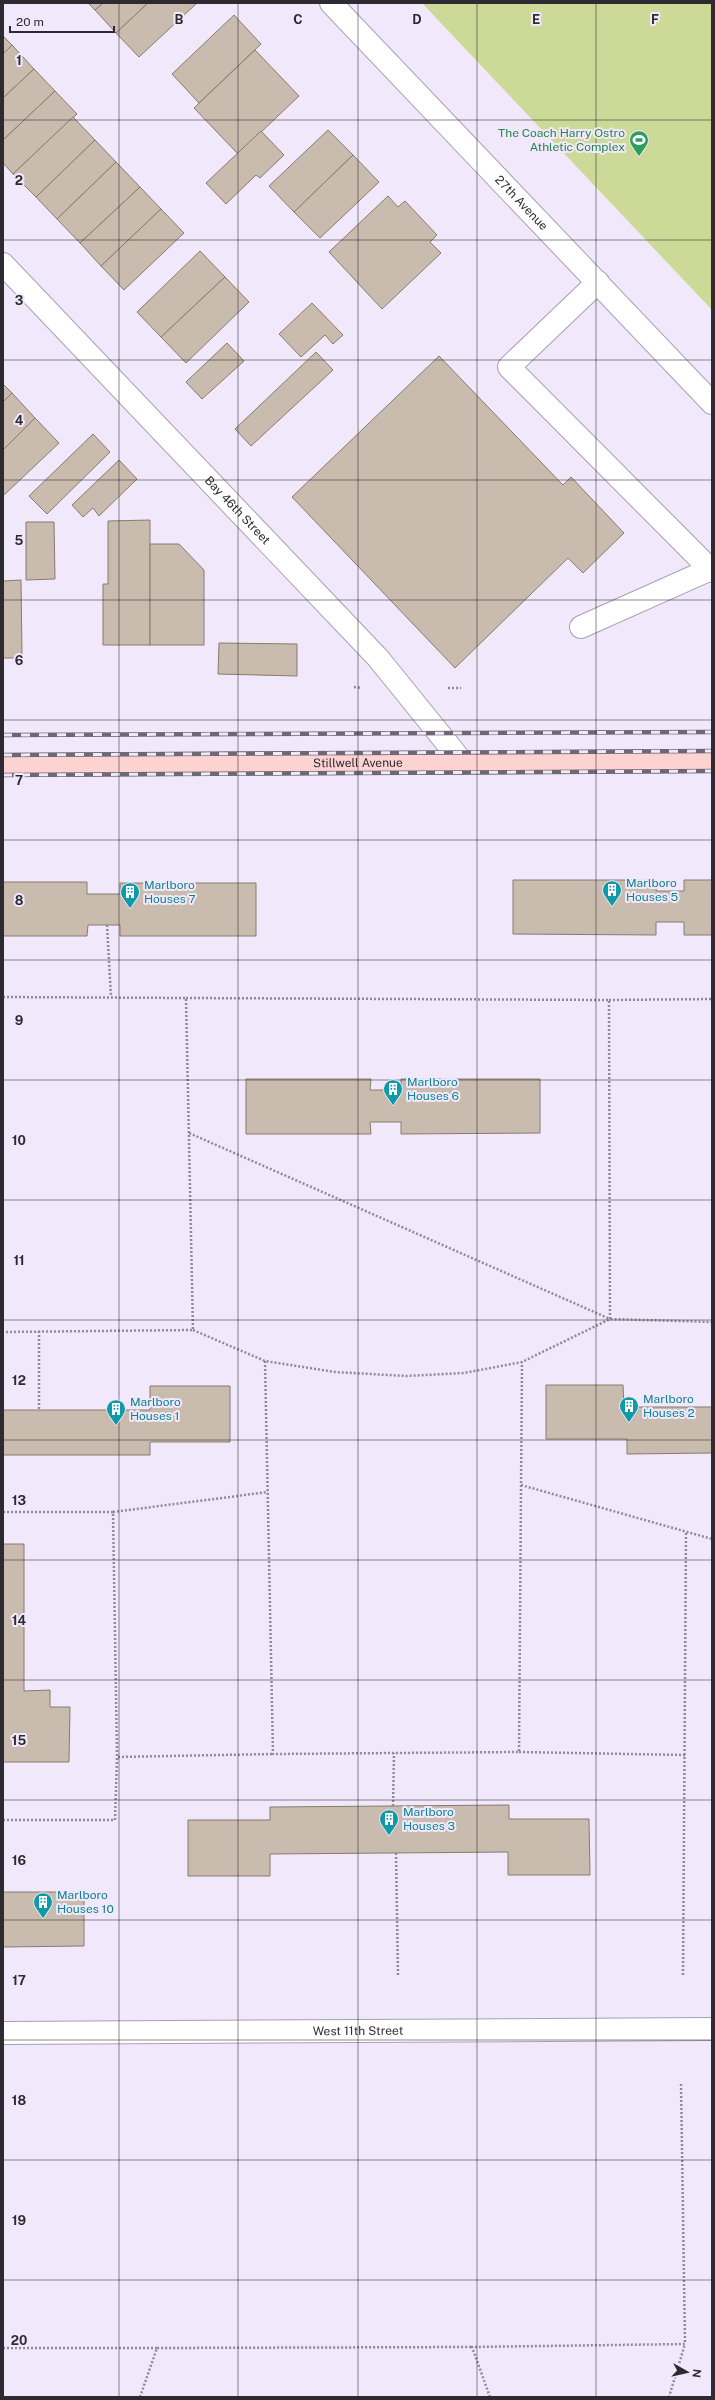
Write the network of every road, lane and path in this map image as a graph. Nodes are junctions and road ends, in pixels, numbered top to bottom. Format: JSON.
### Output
{"nodes":[{"id":1,"x":331,"y":3,"type":"edge"},
{"id":2,"x":3,"y":264,"type":"edge"},
{"id":3,"x":598,"y":282,"type":"junction"},
{"id":4,"x":712,"y":403,"type":"edge"},
{"id":5,"x":711,"y":570,"type":"edge"},
{"id":6,"x":581,"y":627,"type":"dead end"},
{"id":7,"x":354,"y":687,"type":"dead end"},
{"id":8,"x":362,"y":688,"type":"dead end"},
{"id":9,"x":448,"y":688,"type":"dead end"},
{"id":10,"x":460,"y":688,"type":"dead end"},
{"id":11,"x":712,"y":761,"type":"edge"},
{"id":12,"x":463,"y":763,"type":"junction"},
{"id":13,"x":3,"y":765,"type":"edge"},
{"id":14,"x":107,"y":925,"type":"dead end"},
{"id":15,"x":3,"y":997,"type":"edge"},
{"id":16,"x":110,"y":997,"type":"junction"},
{"id":17,"x":186,"y":998,"type":"junction"},
{"id":18,"x":712,"y":999,"type":"edge"},
{"id":19,"x":609,"y":1000,"type":"junction"},
{"id":20,"x":189,"y":1134,"type":"junction"},
{"id":21,"x":610,"y":1319,"type":"junction"},
{"id":22,"x":712,"y":1322,"type":"edge"},
{"id":23,"x":193,"y":1330,"type":"junction"},
{"id":24,"x":39,"y":1331,"type":"junction"},
{"id":25,"x":3,"y":1332,"type":"edge"},
{"id":26,"x":265,"y":1361,"type":"junction"},
{"id":27,"x":522,"y":1362,"type":"junction"},
{"id":28,"x":39,"y":1410,"type":"dead end"},
{"id":29,"x":521,"y":1485,"type":"junction"},
{"id":30,"x":268,"y":1492,"type":"junction"},
{"id":31,"x":3,"y":1512,"type":"edge"},
{"id":32,"x":113,"y":1512,"type":"junction"},
{"id":33,"x":686,"y":1532,"type":"junction"},
{"id":34,"x":712,"y":1539,"type":"edge"},
{"id":35,"x":519,"y":1752,"type":"junction"},
{"id":36,"x":394,"y":1753,"type":"junction"},
{"id":37,"x":274,"y":1754,"type":"junction"},
{"id":38,"x":685,"y":1755,"type":"junction"},
{"id":39,"x":117,"y":1757,"type":"junction"},
{"id":40,"x":393,"y":1806,"type":"dead end"},
{"id":41,"x":3,"y":1820,"type":"edge"},
{"id":42,"x":396,"y":1853,"type":"dead end"},
{"id":43,"x":683,"y":1975,"type":"dead end"},
{"id":44,"x":398,"y":1976,"type":"dead end"},
{"id":45,"x":712,"y":2029,"type":"edge"},
{"id":46,"x":3,"y":2033,"type":"edge"},
{"id":47,"x":682,"y":2084,"type":"dead end"},
{"id":48,"x":685,"y":2344,"type":"junction"},
{"id":49,"x":472,"y":2346,"type":"junction"},
{"id":50,"x":3,"y":2348,"type":"edge"},
{"id":51,"x":157,"y":2348,"type":"junction"},
{"id":52,"x":140,"y":2397,"type":"edge"},
{"id":53,"x":490,"y":2397,"type":"edge"},
{"id":54,"x":669,"y":2397,"type":"edge"}],
"edges":[{"from":1,"to":3,"type":"street","name":"27th Avenue"},
{"from":2,"to":12,"type":"street","name":"Bay 46th Street"},
{"from":3,"to":4,"type":"street","name":"27th Avenue"},
{"from":3,"to":5,"type":"street"},
{"from":5,"to":6,"type":"street"},
{"from":7,"to":8,"type":"path"},
{"from":9,"to":10,"type":"path"},
{"from":11,"to":12,"type":"main road","name":"Stillwell Avenue"},
{"from":12,"to":13,"type":"main road","name":"Stillwell Avenue"},
{"from":14,"to":16,"type":"path"},
{"from":15,"to":16,"type":"path"},
{"from":16,"to":17,"type":"path"},
{"from":17,"to":19,"type":"path"},
{"from":17,"to":20,"type":"path"},
{"from":18,"to":19,"type":"path"},
{"from":19,"to":21,"type":"path"},
{"from":20,"to":21,"type":"path"},
{"from":20,"to":23,"type":"path"},
{"from":21,"to":22,"type":"path"},
{"from":21,"to":27,"type":"path"},
{"from":23,"to":24,"type":"path"},
{"from":23,"to":26,"type":"path"},
{"from":24,"to":25,"type":"path"},
{"from":24,"to":28,"type":"path"},
{"from":26,"to":27,"type":"path"},
{"from":26,"to":30,"type":"path"},
{"from":27,"to":29,"type":"path"},
{"from":29,"to":33,"type":"path"},
{"from":29,"to":35,"type":"path"},
{"from":30,"to":32,"type":"path"},
{"from":30,"to":37,"type":"path"},
{"from":31,"to":32,"type":"path"},
{"from":32,"to":39,"type":"path"},
{"from":33,"to":34,"type":"path"},
{"from":33,"to":38,"type":"path"},
{"from":35,"to":36,"type":"path"},
{"from":35,"to":38,"type":"path"},
{"from":36,"to":37,"type":"path"},
{"from":36,"to":40,"type":"path"},
{"from":37,"to":39,"type":"path"},
{"from":38,"to":43,"type":"path"},
{"from":39,"to":41,"type":"path"},
{"from":42,"to":44,"type":"path"},
{"from":45,"to":46,"type":"street","name":"West 11th Street"},
{"from":47,"to":48,"type":"path"},
{"from":48,"to":49,"type":"path"},
{"from":48,"to":54,"type":"path"},
{"from":49,"to":51,"type":"path"},
{"from":49,"to":53,"type":"path"},
{"from":50,"to":51,"type":"path"},
{"from":51,"to":52,"type":"path"}]}
